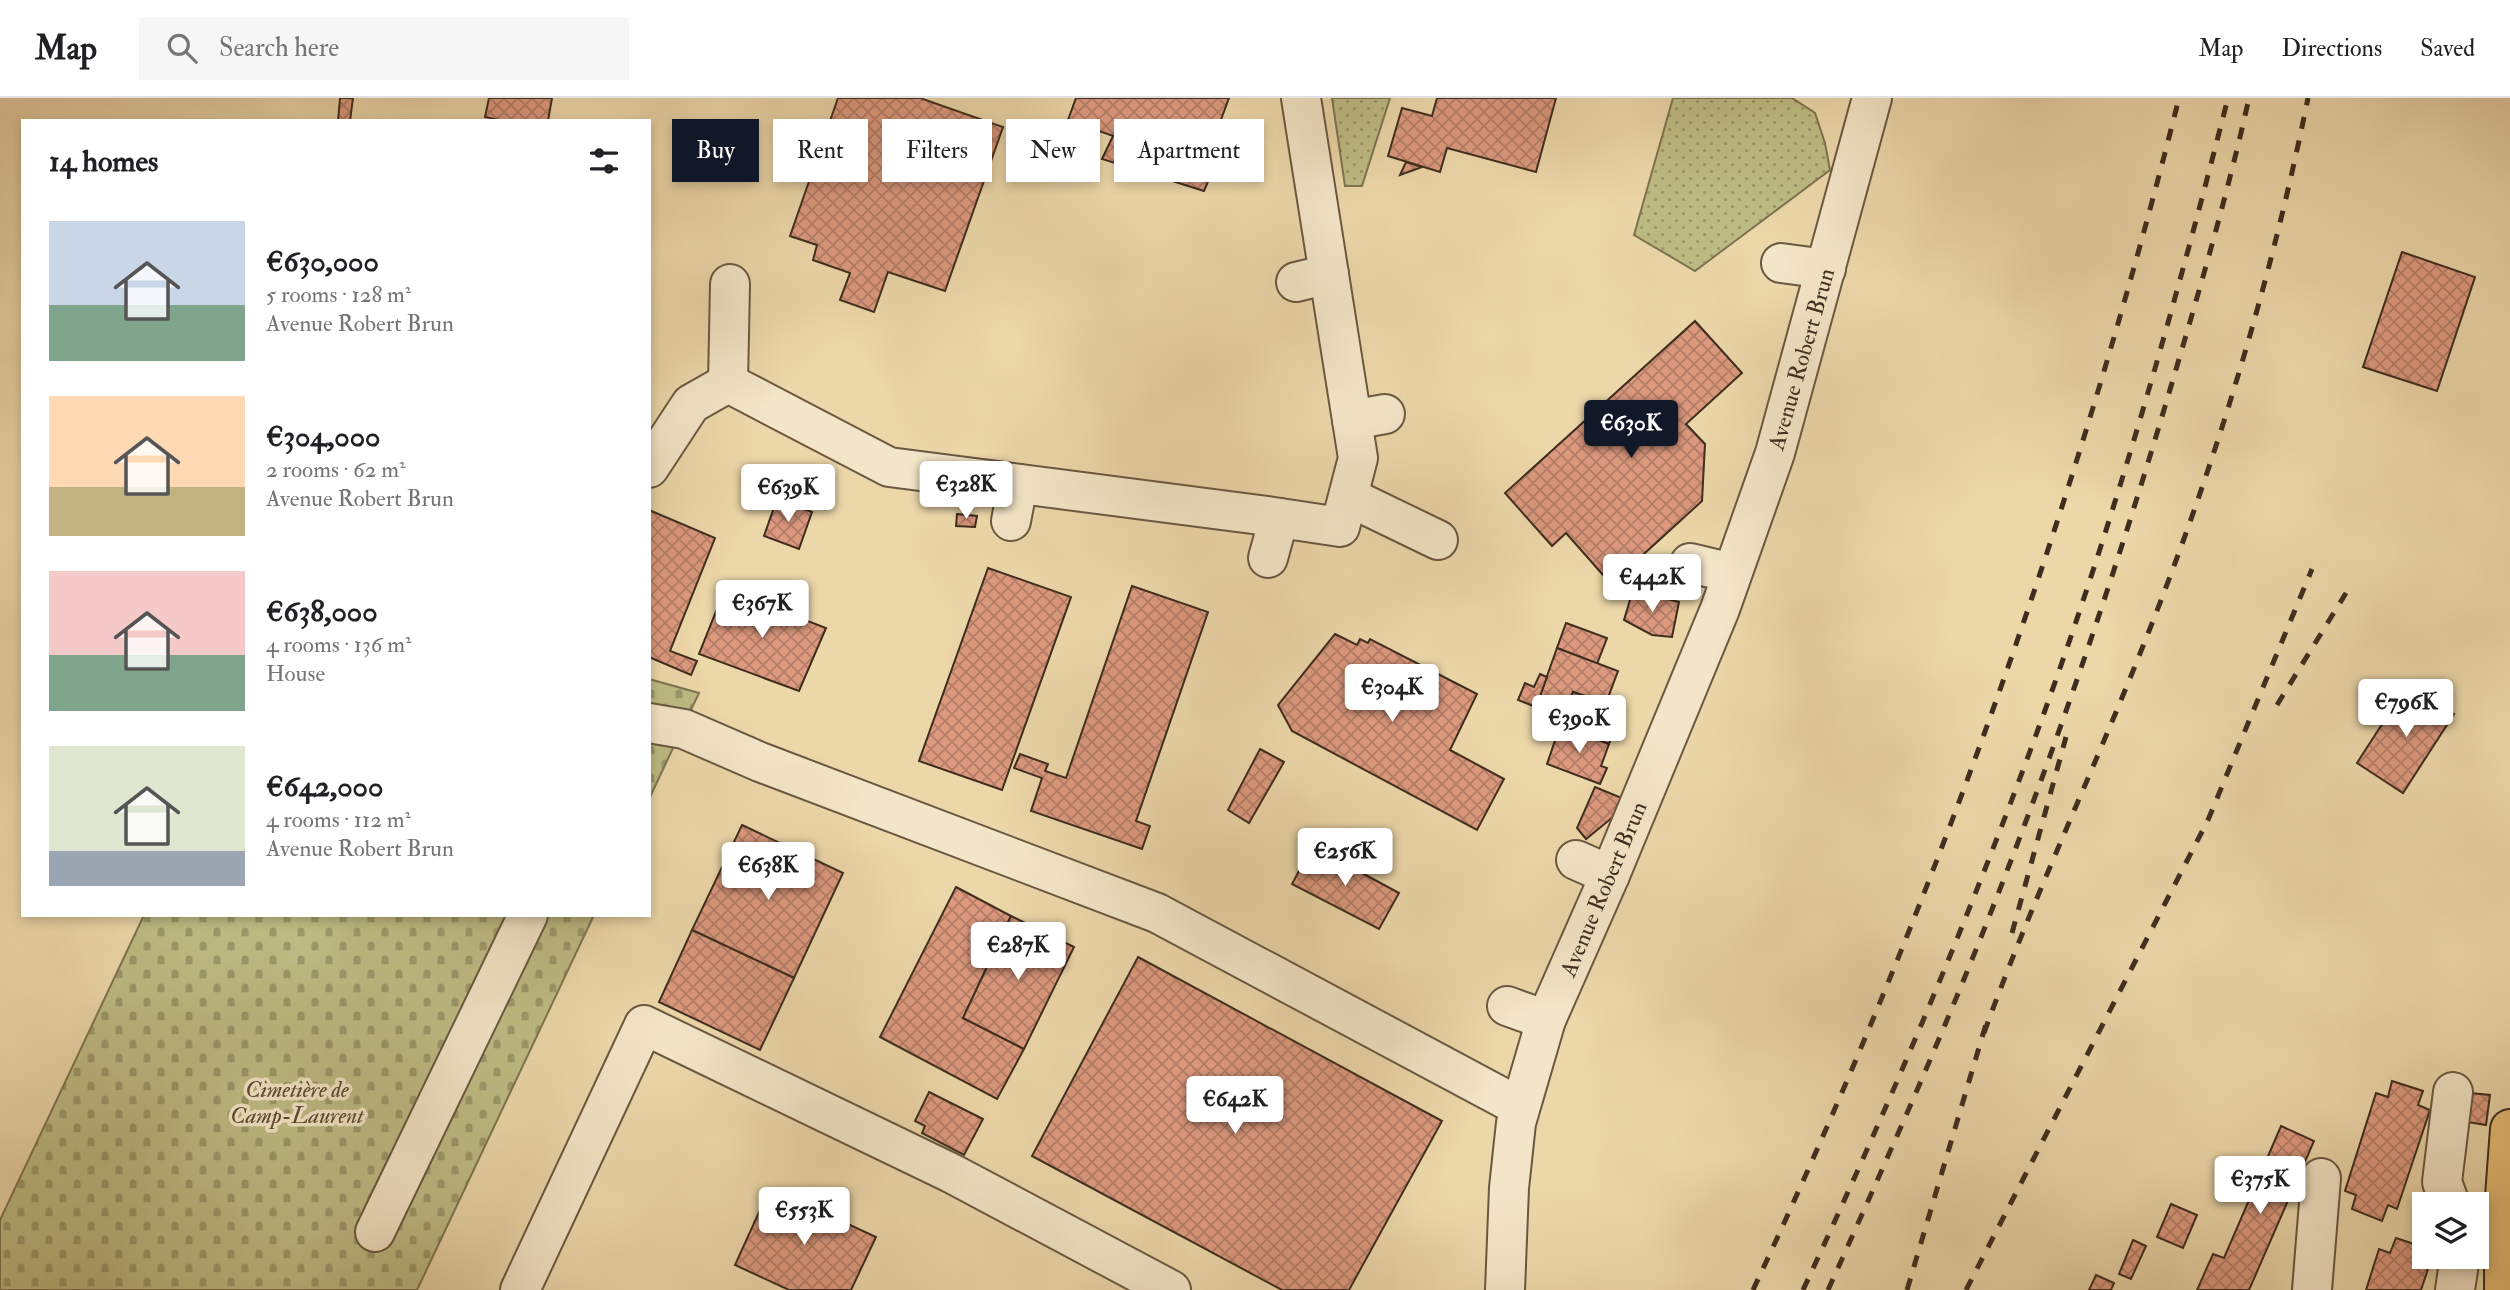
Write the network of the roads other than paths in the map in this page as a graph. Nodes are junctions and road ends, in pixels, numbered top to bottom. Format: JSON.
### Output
{"nodes":[{"id":1,"x":1301,"y":98,"type":"edge"},
{"id":2,"x":1872,"y":98,"type":"edge"},
{"id":3,"x":1781,"y":264,"type":"dead end"},
{"id":4,"x":1826,"y":270,"type":"junction"},
{"id":5,"x":730,"y":284,"type":"dead end"},
{"id":6,"x":728,"y":383,"type":"junction"},
{"id":7,"x":651,"y":465,"type":"edge"},
{"id":8,"x":1018,"y":484,"type":"junction"},
{"id":9,"x":1349,"y":497,"type":"junction"},
{"id":10,"x":1279,"y":518,"type":"junction"},
{"id":11,"x":1011,"y":521,"type":"dead end"},
{"id":12,"x":1438,"y":540,"type":"dead end"},
{"id":13,"x":1268,"y":558,"type":"dead end"},
{"id":14,"x":1690,"y":563,"type":"dead end"},
{"id":15,"x":1732,"y":573,"type":"junction"},
{"id":16,"x":651,"y":723,"type":"edge"},
{"id":17,"x":1576,"y":860,"type":"dead end"},
{"id":18,"x":1611,"y":875,"type":"junction"},
{"id":19,"x":527,"y":917,"type":"edge"},
{"id":20,"x":1507,"y":1006,"type":"dead end"},
{"id":21,"x":1546,"y":1020,"type":"junction"},
{"id":22,"x":2453,"y":1092,"type":"dead end"},
{"id":23,"x":1520,"y":1107,"type":"junction"},
{"id":24,"x":2510,"y":1129,"type":"edge"},
{"id":25,"x":2321,"y":1178,"type":"dead end"},
{"id":26,"x":2446,"y":1192,"type":"edge"},
{"id":27,"x":375,"y":1232,"type":"dead end"},
{"id":28,"x":2458,"y":1269,"type":"edge"},
{"id":29,"x":520,"y":1290,"type":"edge"},
{"id":30,"x":1171,"y":1290,"type":"edge"},
{"id":31,"x":1505,"y":1290,"type":"edge"},
{"id":32,"x":2312,"y":1290,"type":"edge"},
{"id":33,"x":2455,"y":1290,"type":"edge"},
{"id":34,"x":2504,"y":1290,"type":"edge"}],
"edges":[{"from":1,"to":9,"type":"street"},
{"from":2,"to":4,"type":"street","name":"Avenue Robert Brun"},
{"from":3,"to":4,"type":"street"},
{"from":4,"to":15,"type":"street","name":"Avenue Robert Brun"},
{"from":5,"to":6,"type":"street"},
{"from":6,"to":7,"type":"street"},
{"from":6,"to":8,"type":"street"},
{"from":8,"to":10,"type":"street"},
{"from":8,"to":11,"type":"street"},
{"from":9,"to":10,"type":"street"},
{"from":9,"to":12,"type":"street"},
{"from":10,"to":13,"type":"street"},
{"from":14,"to":15,"type":"street"},
{"from":15,"to":18,"type":"street","name":"Avenue Robert Brun"},
{"from":16,"to":23,"type":"street"},
{"from":17,"to":18,"type":"street"},
{"from":18,"to":21,"type":"street","name":"Avenue Robert Brun"},
{"from":19,"to":27,"type":"street"},
{"from":20,"to":21,"type":"street"},
{"from":21,"to":23,"type":"street","name":"Avenue Robert Brun"},
{"from":22,"to":26,"type":"street"},
{"from":23,"to":31,"type":"street","name":"Avenue Robert Brun"},
{"from":24,"to":34,"type":"main road"},
{"from":25,"to":32,"type":"street"},
{"from":28,"to":33,"type":"street"},
{"from":29,"to":30,"type":"street"}]}
